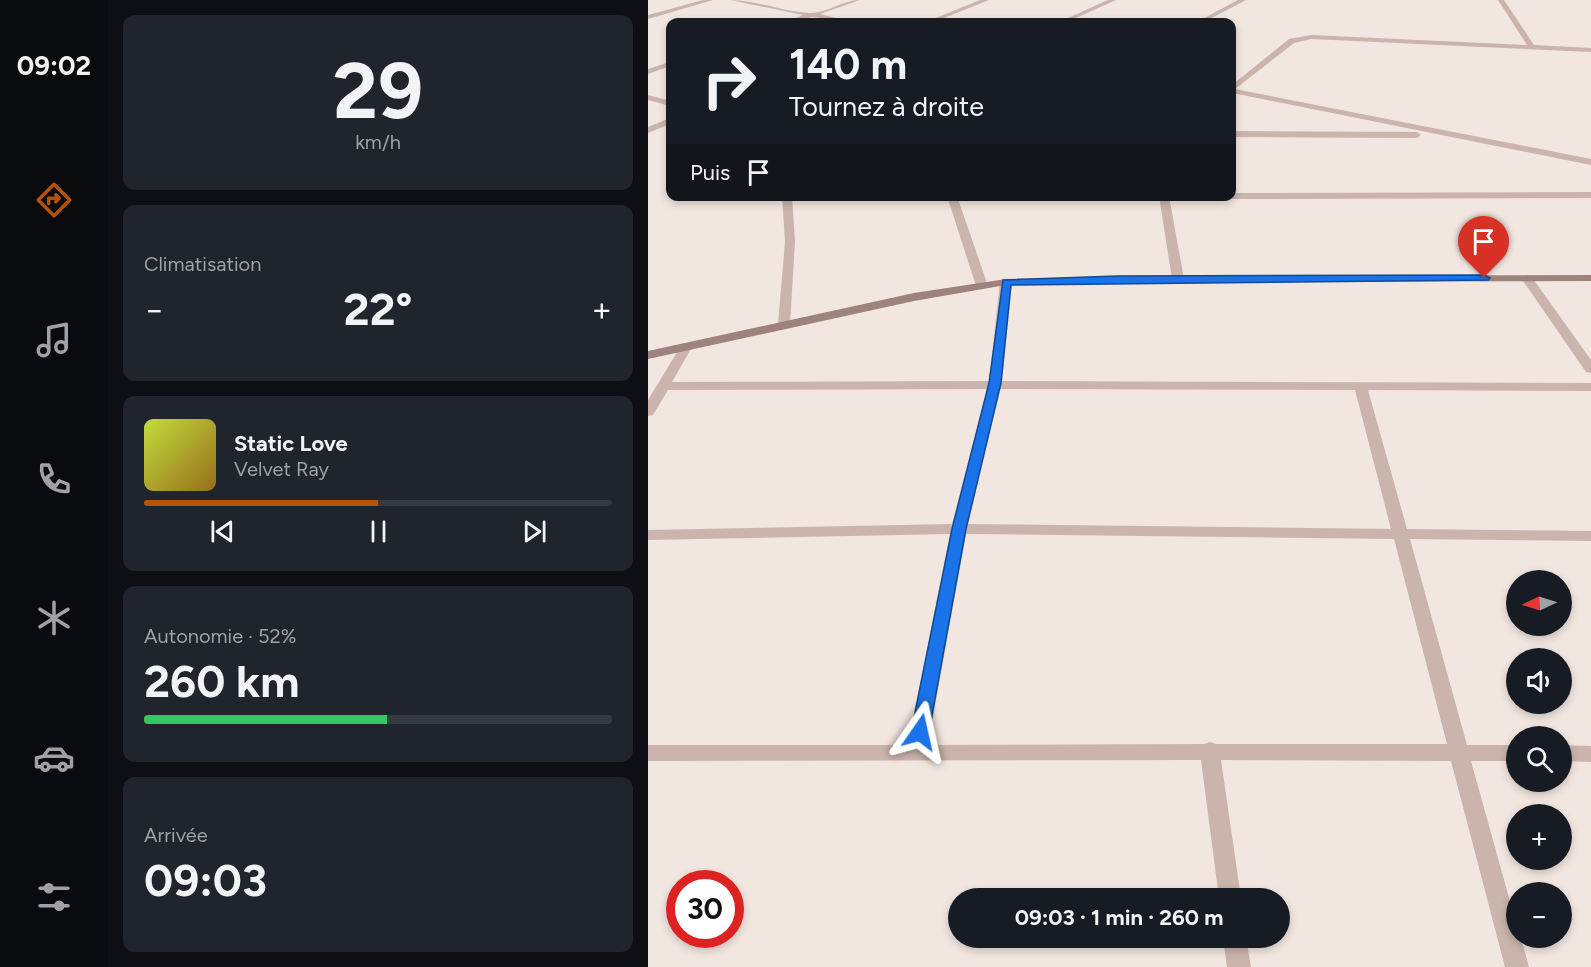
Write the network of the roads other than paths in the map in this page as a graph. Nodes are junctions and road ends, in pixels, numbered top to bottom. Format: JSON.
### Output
{"nodes":[{"id":1,"x":710,"y":0,"type":"edge"},
{"id":2,"x":733,"y":0,"type":"edge"},
{"id":3,"x":857,"y":0,"type":"edge"},
{"id":4,"x":986,"y":0,"type":"edge"},
{"id":5,"x":1113,"y":0,"type":"edge"},
{"id":6,"x":1243,"y":0,"type":"edge"},
{"id":7,"x":1501,"y":0,"type":"edge"},
{"id":8,"x":810,"y":16,"type":"junction"},
{"id":9,"x":648,"y":17,"type":"edge"},
{"id":10,"x":803,"y":18,"type":"edge"},
{"id":11,"x":823,"y":18,"type":"edge"},
{"id":12,"x":939,"y":18,"type":"edge"},
{"id":13,"x":1071,"y":18,"type":"edge"},
{"id":14,"x":1208,"y":18,"type":"edge"},
{"id":15,"x":1531,"y":46,"type":"junction"},
{"id":16,"x":1591,"y":50,"type":"edge"},
{"id":17,"x":666,"y":65,"type":"edge"},
{"id":18,"x":648,"y":72,"type":"edge"},
{"id":19,"x":1236,"y":86,"type":"edge"},
{"id":20,"x":1236,"y":90,"type":"edge"},
{"id":21,"x":648,"y":97,"type":"edge"},
{"id":22,"x":666,"y":103,"type":"edge"},
{"id":23,"x":666,"y":123,"type":"edge"},
{"id":24,"x":648,"y":130,"type":"edge"},
{"id":25,"x":1236,"y":134,"type":"edge"},
{"id":26,"x":1454,"y":135,"type":"junction"},
{"id":27,"x":1591,"y":162,"type":"edge"},
{"id":28,"x":1591,"y":195,"type":"edge"},
{"id":29,"x":1236,"y":196,"type":"edge"},
{"id":30,"x":787,"y":201,"type":"edge"},
{"id":31,"x":954,"y":201,"type":"edge"},
{"id":32,"x":1165,"y":201,"type":"edge"},
{"id":33,"x":1527,"y":278,"type":"junction"},
{"id":34,"x":1591,"y":278,"type":"edge"},
{"id":35,"x":1178,"y":279,"type":"junction"},
{"id":36,"x":1006,"y":282,"type":"junction"},
{"id":37,"x":982,"y":286,"type":"junction"},
{"id":38,"x":784,"y":324,"type":"junction"},
{"id":39,"x":686,"y":346,"type":"junction"},
{"id":40,"x":648,"y":355,"type":"edge"},
{"id":41,"x":1591,"y":369,"type":"edge"},
{"id":42,"x":995,"y":383,"type":"junction"},
{"id":43,"x":664,"y":386,"type":"junction"},
{"id":44,"x":1591,"y":387,"type":"edge"},
{"id":45,"x":1361,"y":388,"type":"junction"},
{"id":46,"x":648,"y":412,"type":"edge"},
{"id":47,"x":959,"y":529,"type":"junction"},
{"id":48,"x":1399,"y":533,"type":"junction"},
{"id":49,"x":648,"y":535,"type":"edge"},
{"id":50,"x":1591,"y":536,"type":"edge"},
{"id":51,"x":1210,"y":750,"type":"junction"},
{"id":52,"x":1458,"y":752,"type":"junction"},
{"id":53,"x":648,"y":753,"type":"edge"},
{"id":54,"x":1506,"y":753,"type":"edge"},
{"id":55,"x":1572,"y":753,"type":"edge"},
{"id":56,"x":916,"y":754,"type":"junction"},
{"id":57,"x":1591,"y":754,"type":"edge"},
{"id":58,"x":1229,"y":888,"type":"edge"},
{"id":59,"x":1236,"y":948,"type":"edge"},
{"id":60,"x":1239,"y":967,"type":"edge"},
{"id":61,"x":1517,"y":967,"type":"edge"}],
"edges":[{"from":1,"to":9,"type":"street"},
{"from":2,"to":8,"type":"street"},
{"from":3,"to":8,"type":"street"},
{"from":4,"to":12,"type":"street"},
{"from":5,"to":13,"type":"street"},
{"from":6,"to":14,"type":"street"},
{"from":7,"to":15,"type":"street"},
{"from":8,"to":10,"type":"street"},
{"from":8,"to":11,"type":"street"},
{"from":15,"to":16,"type":"street"},
{"from":15,"to":19,"type":"street"},
{"from":17,"to":18,"type":"street"},
{"from":20,"to":26,"type":"street"},
{"from":21,"to":22,"type":"street"},
{"from":23,"to":24,"type":"street"},
{"from":25,"to":26,"type":"street"},
{"from":26,"to":27,"type":"street"},
{"from":28,"to":29,"type":"street"},
{"from":30,"to":38,"type":"street"},
{"from":31,"to":37,"type":"street"},
{"from":32,"to":35,"type":"street"},
{"from":33,"to":34,"type":"street"},
{"from":33,"to":35,"type":"street"},
{"from":33,"to":41,"type":"street"},
{"from":35,"to":36,"type":"street"},
{"from":36,"to":37,"type":"street"},
{"from":36,"to":42,"type":"street"},
{"from":37,"to":38,"type":"street"},
{"from":38,"to":39,"type":"street"},
{"from":39,"to":40,"type":"street"},
{"from":39,"to":43,"type":"street"},
{"from":42,"to":43,"type":"street"},
{"from":42,"to":45,"type":"street"},
{"from":42,"to":47,"type":"street"},
{"from":43,"to":46,"type":"street"},
{"from":44,"to":45,"type":"street"},
{"from":45,"to":48,"type":"street"},
{"from":47,"to":48,"type":"street"},
{"from":47,"to":49,"type":"street"},
{"from":47,"to":56,"type":"street"},
{"from":48,"to":50,"type":"street"},
{"from":48,"to":52,"type":"street"},
{"from":51,"to":52,"type":"street"},
{"from":51,"to":56,"type":"street"},
{"from":51,"to":58,"type":"street"},
{"from":52,"to":54,"type":"street"},
{"from":52,"to":61,"type":"street"},
{"from":53,"to":56,"type":"street"},
{"from":55,"to":57,"type":"street"},
{"from":59,"to":60,"type":"street"}]}
